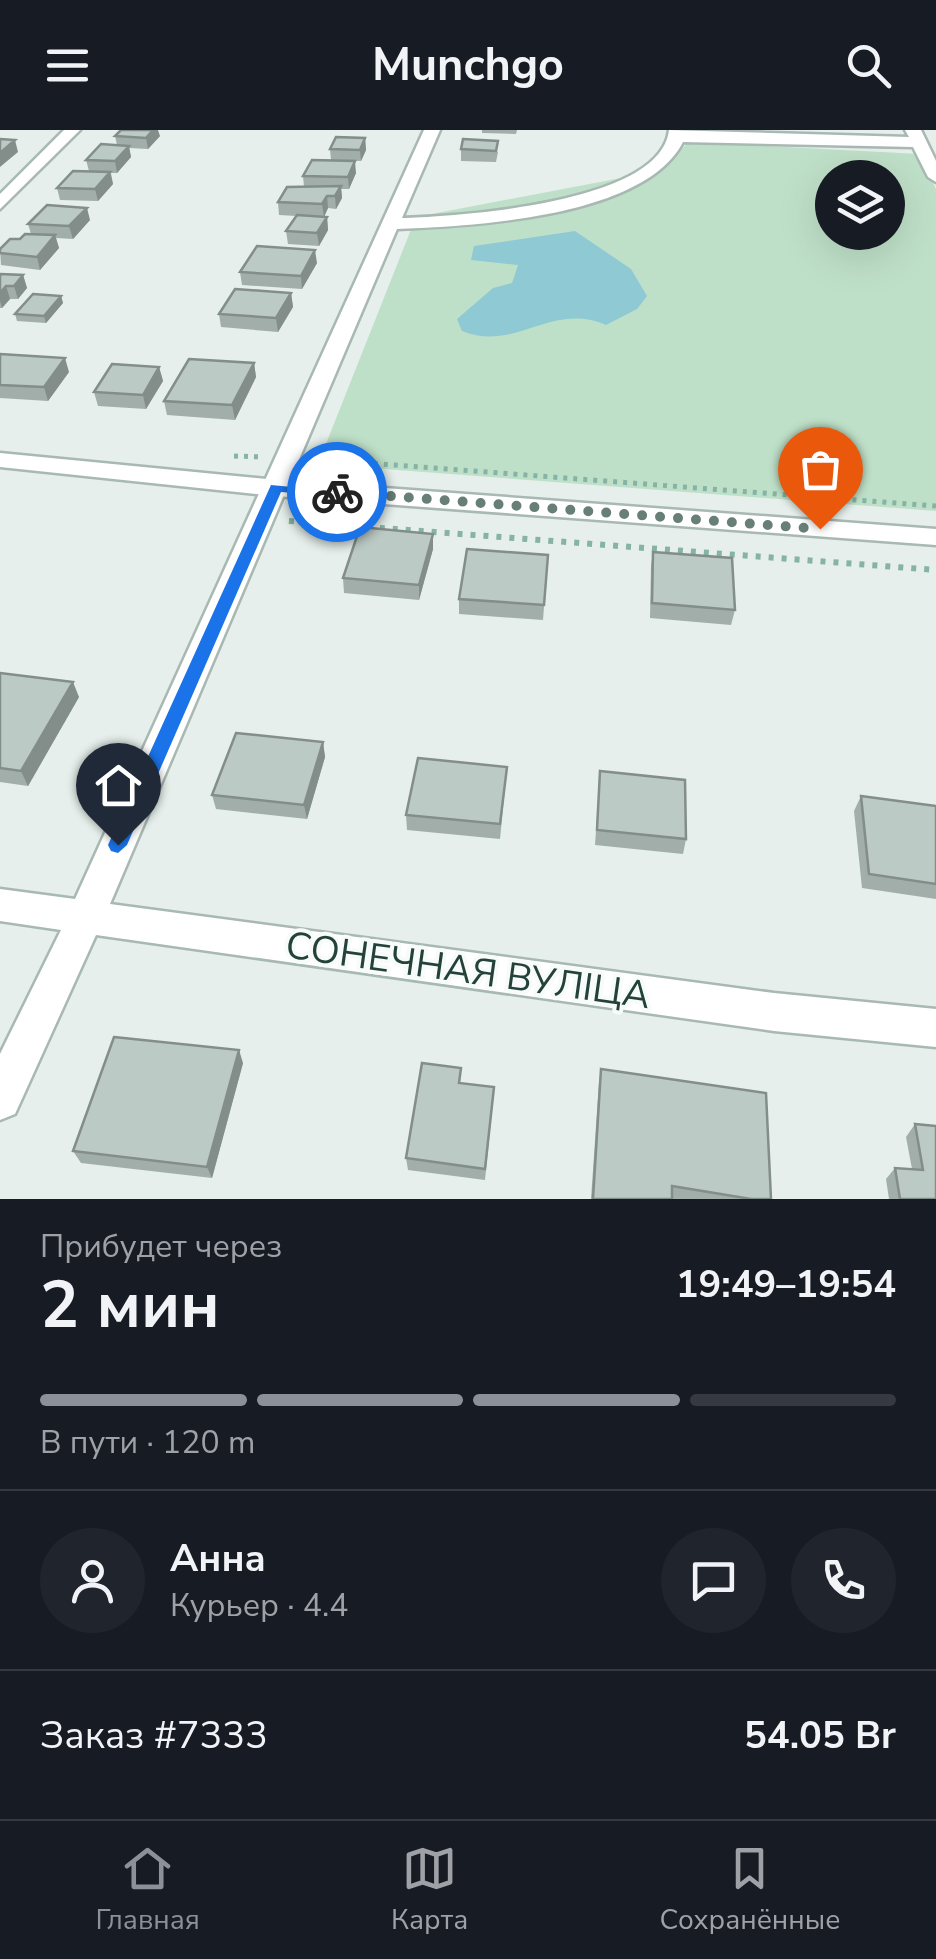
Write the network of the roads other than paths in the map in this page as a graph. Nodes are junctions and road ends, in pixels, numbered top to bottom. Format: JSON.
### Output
{"nodes":[{"id":1,"x":72,"y":130,"type":"edge"},
{"id":2,"x":432,"y":130,"type":"edge"},
{"id":3,"x":678,"y":133,"type":"edge"},
{"id":4,"x":915,"y":136,"type":"edge"},
{"id":5,"x":936,"y":177,"type":"edge"},
{"id":6,"x":9,"y":190,"type":"edge"},
{"id":7,"x":0,"y":204,"type":"edge"},
{"id":8,"x":391,"y":224,"type":"junction"},
{"id":9,"x":0,"y":460,"type":"edge"},
{"id":10,"x":276,"y":488,"type":"junction"},
{"id":11,"x":936,"y":538,"type":"edge"},
{"id":12,"x":0,"y":905,"type":"edge"},
{"id":13,"x":85,"y":918,"type":"junction"},
{"id":14,"x":936,"y":1028,"type":"edge"},
{"id":15,"x":0,"y":1099,"type":"edge"}],
"edges":[{"from":1,"to":6,"type":"street"},
{"from":2,"to":8,"type":"street"},
{"from":3,"to":4,"type":"street"},
{"from":3,"to":8,"type":"street"},
{"from":4,"to":5,"type":"street"},
{"from":6,"to":7,"type":"street"},
{"from":8,"to":10,"type":"street"},
{"from":9,"to":10,"type":"street"},
{"from":10,"to":11,"type":"street"},
{"from":10,"to":13,"type":"street"},
{"from":12,"to":13,"type":"street","name":"СОНЕЧНАЯ ВУЛІЦА"},
{"from":13,"to":14,"type":"street","name":"СОНЕЧНАЯ ВУЛІЦА"},
{"from":13,"to":15,"type":"street"}]}
